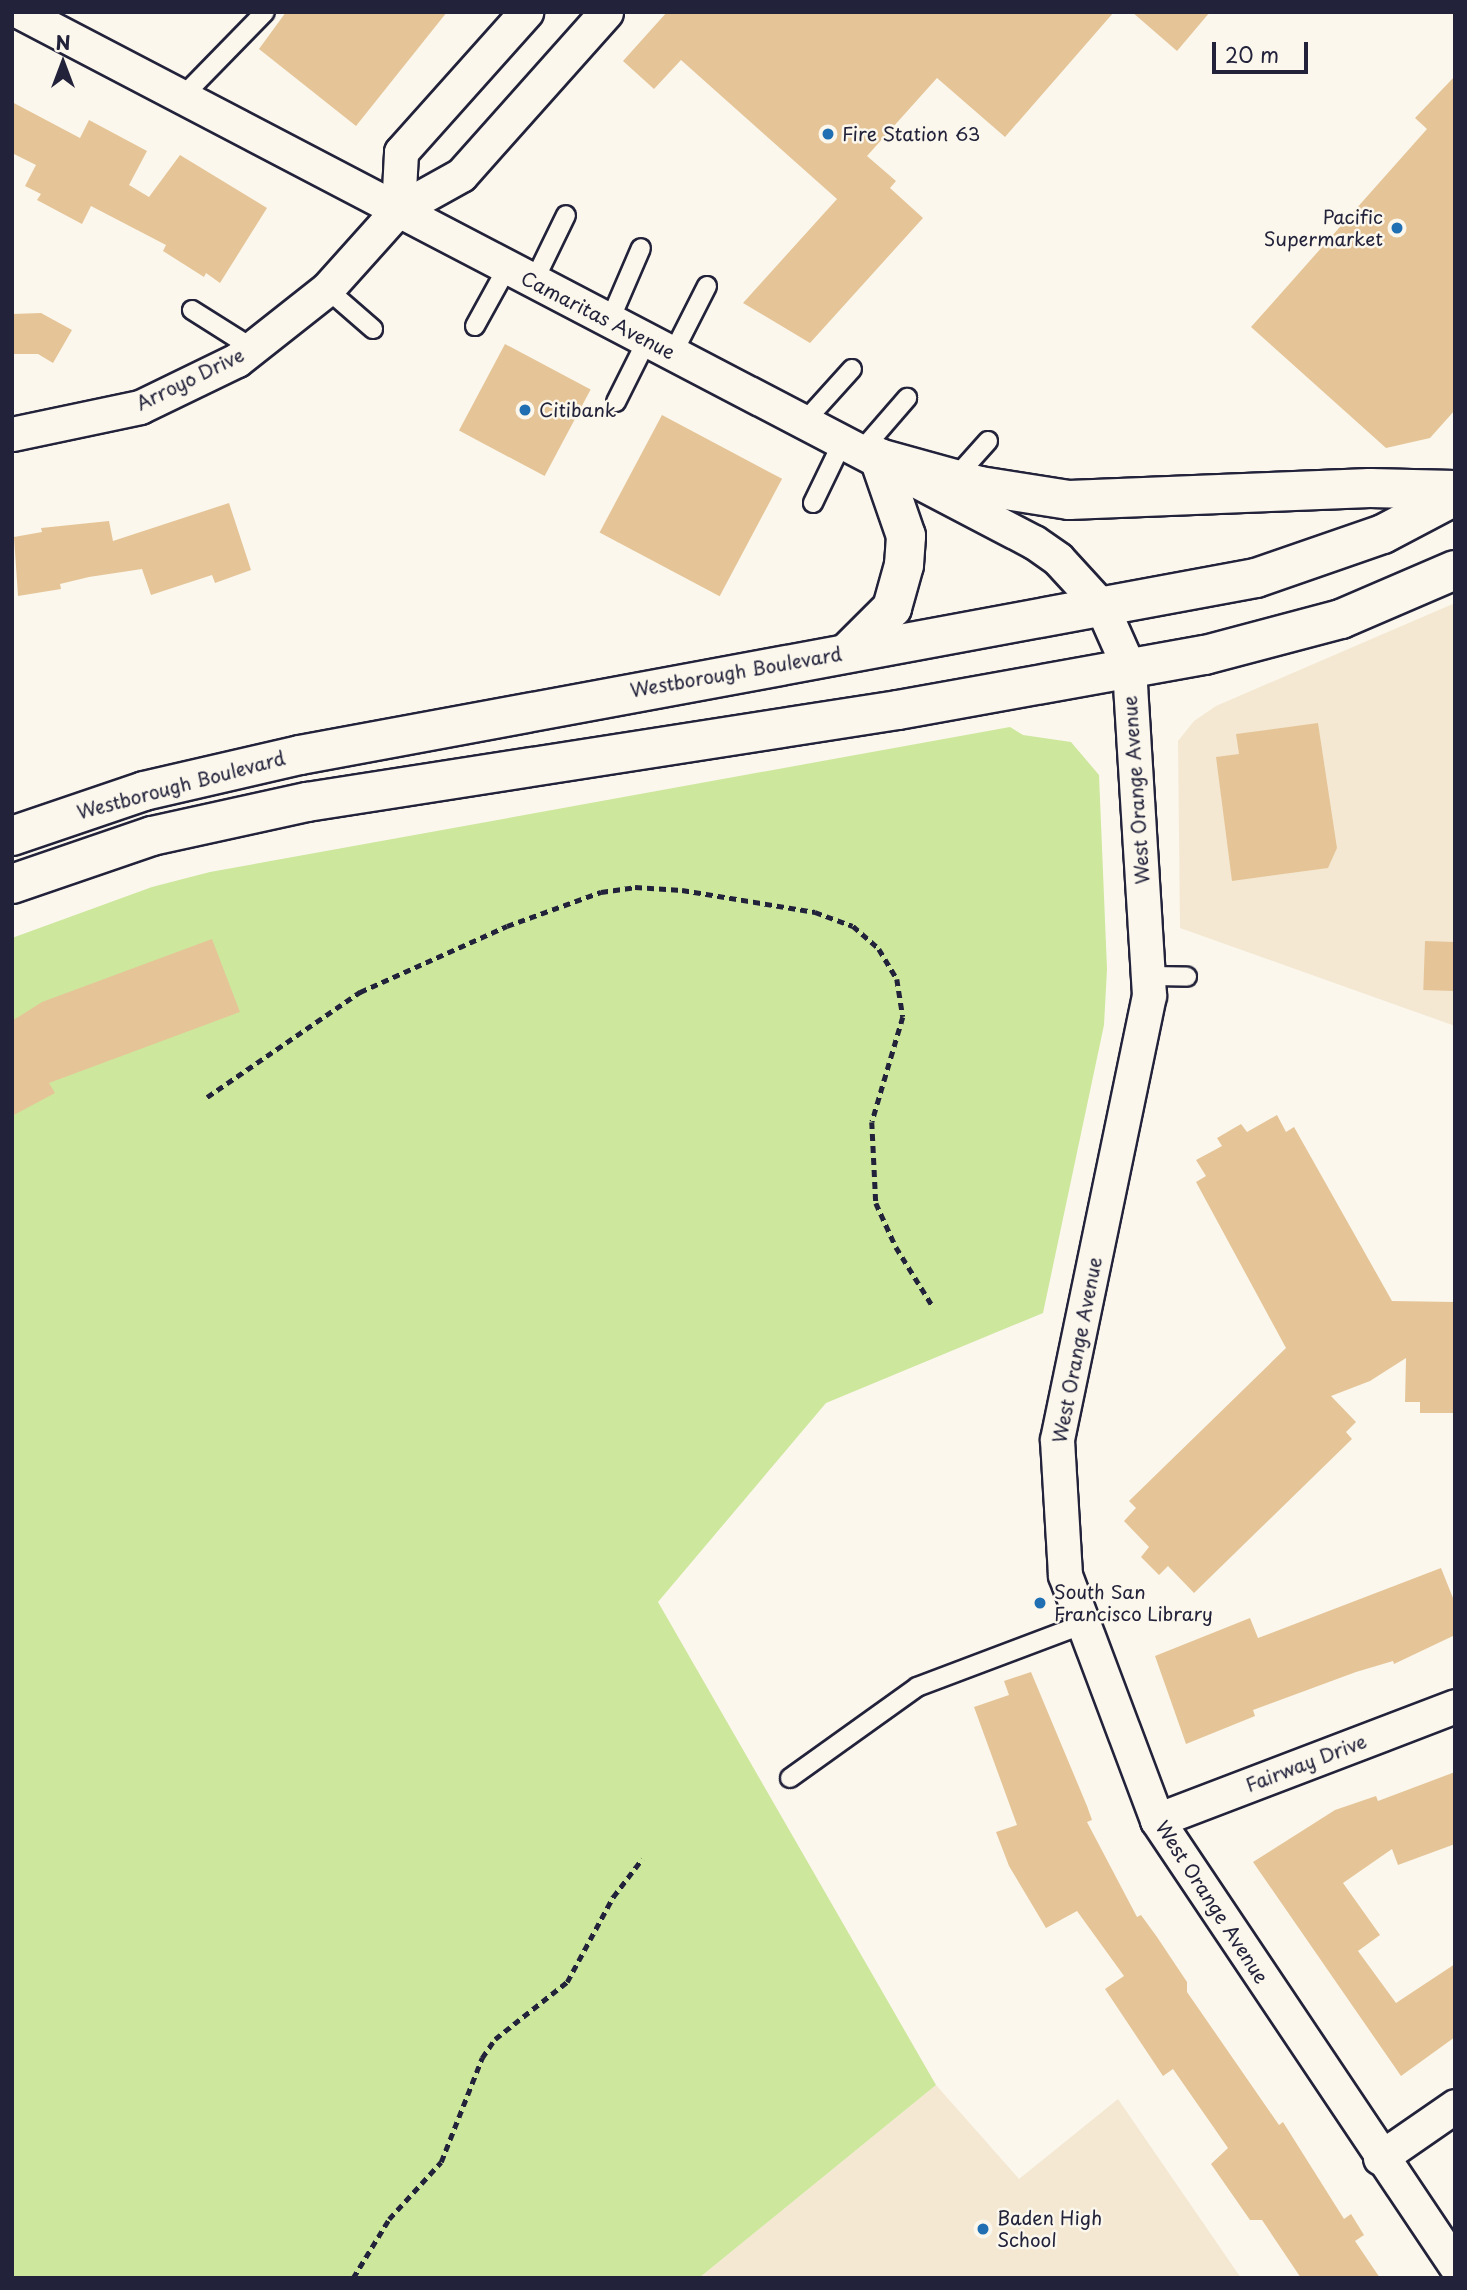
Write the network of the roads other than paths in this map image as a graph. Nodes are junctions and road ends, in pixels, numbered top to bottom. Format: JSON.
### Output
{"nodes":[{"id":1,"x":20,"y":12,"type":"edge"},
{"id":2,"x":265,"y":12,"type":"edge"},
{"id":3,"x":526,"y":12,"type":"edge"},
{"id":4,"x":606,"y":12,"type":"edge"},
{"id":5,"x":181,"y":98,"type":"junction"},
{"id":6,"x":398,"y":210,"type":"junction"},
{"id":7,"x":566,"y":215,"type":"dead end"},
{"id":8,"x":641,"y":248,"type":"dead end"},
{"id":9,"x":520,"y":275,"type":"junction"},
{"id":10,"x":707,"y":286,"type":"dead end"},
{"id":11,"x":327,"y":289,"type":"junction"},
{"id":12,"x":192,"y":310,"type":"dead end"},
{"id":13,"x":610,"y":320,"type":"junction"},
{"id":14,"x":475,"y":326,"type":"dead end"},
{"id":15,"x":373,"y":330,"type":"dead end"},
{"id":16,"x":660,"y":346,"type":"junction"},
{"id":17,"x":252,"y":348,"type":"junction"},
{"id":18,"x":852,"y":369,"type":"dead end"},
{"id":19,"x":907,"y":398,"type":"dead end"},
{"id":20,"x":616,"y":402,"type":"dead end"},
{"id":21,"x":805,"y":421,"type":"junction"},
{"id":22,"x":12,"y":434,"type":"edge"},
{"id":23,"x":988,"y":441,"type":"dead end"},
{"id":24,"x":861,"y":450,"type":"junction"},
{"id":25,"x":954,"y":479,"type":"junction"},
{"id":26,"x":1455,"y":490,"type":"edge"},
{"id":27,"x":1455,"y":496,"type":"edge"},
{"id":28,"x":813,"y":503,"type":"dead end"},
{"id":29,"x":1455,"y":570,"type":"edge"},
{"id":30,"x":1102,"y":607,"type":"junction"},
{"id":31,"x":849,"y":651,"type":"junction"},
{"id":32,"x":1129,"y":668,"type":"junction"},
{"id":33,"x":12,"y":836,"type":"edge"},
{"id":34,"x":12,"y":884,"type":"edge"},
{"id":35,"x":1148,"y":976,"type":"junction"},
{"id":36,"x":1187,"y":977,"type":"dead end"},
{"id":37,"x":1081,"y":1625,"type":"junction"},
{"id":38,"x":1455,"y":1706,"type":"edge"},
{"id":39,"x":790,"y":1778,"type":"dead end"},
{"id":40,"x":1157,"y":1820,"type":"junction"},
{"id":41,"x":1455,"y":2106,"type":"edge"},
{"id":42,"x":1380,"y":2158,"type":"junction"},
{"id":43,"x":1455,"y":2265,"type":"edge"}],
"edges":[{"from":1,"to":5,"type":"street","name":"Camaritas Avenue"},
{"from":2,"to":5,"type":"lane"},
{"from":3,"to":6,"type":"street"},
{"from":4,"to":6,"type":"street","name":"Arroyo Drive"},
{"from":5,"to":6,"type":"street","name":"Camaritas Avenue"},
{"from":6,"to":9,"type":"street","name":"Camaritas Avenue"},
{"from":6,"to":11,"type":"street","name":"Arroyo Drive"},
{"from":7,"to":9,"type":"lane"},
{"from":8,"to":13,"type":"lane"},
{"from":9,"to":13,"type":"street","name":"Camaritas Avenue"},
{"from":9,"to":14,"type":"lane"},
{"from":10,"to":16,"type":"lane"},
{"from":11,"to":15,"type":"lane"},
{"from":11,"to":17,"type":"street","name":"Arroyo Drive"},
{"from":12,"to":17,"type":"lane"},
{"from":13,"to":16,"type":"street","name":"Camaritas Avenue"},
{"from":16,"to":20,"type":"lane"},
{"from":16,"to":21,"type":"street","name":"Camaritas Avenue"},
{"from":17,"to":22,"type":"street","name":"Arroyo Drive"},
{"from":18,"to":21,"type":"lane"},
{"from":19,"to":24,"type":"lane"},
{"from":21,"to":24,"type":"street","name":"Camaritas Avenue"},
{"from":23,"to":25,"type":"lane"},
{"from":24,"to":25,"type":"main road"},
{"from":24,"to":28,"type":"lane"},
{"from":24,"to":30,"type":"street","name":"Camaritas Avenue"},
{"from":24,"to":31,"type":"main road"},
{"from":25,"to":26,"type":"main road"},
{"from":27,"to":30,"type":"main road","name":"Westborough Boulevard"},
{"from":29,"to":32,"type":"main road"},
{"from":30,"to":31,"type":"main road","name":"Westborough Boulevard"},
{"from":30,"to":32,"type":"street","name":"Camaritas Avenue"},
{"from":31,"to":33,"type":"main road","name":"Westborough Boulevard"},
{"from":32,"to":34,"type":"main road"},
{"from":32,"to":35,"type":"street","name":"West Orange Avenue"},
{"from":35,"to":36,"type":"lane"},
{"from":35,"to":37,"type":"street","name":"West Orange Avenue"},
{"from":37,"to":39,"type":"lane"},
{"from":37,"to":40,"type":"street","name":"West Orange Avenue"},
{"from":38,"to":40,"type":"street","name":"Fairway Drive"},
{"from":40,"to":42,"type":"street","name":"West Orange Avenue"},
{"from":41,"to":42,"type":"street"},
{"from":42,"to":43,"type":"street","name":"West Orange Avenue"}]}
